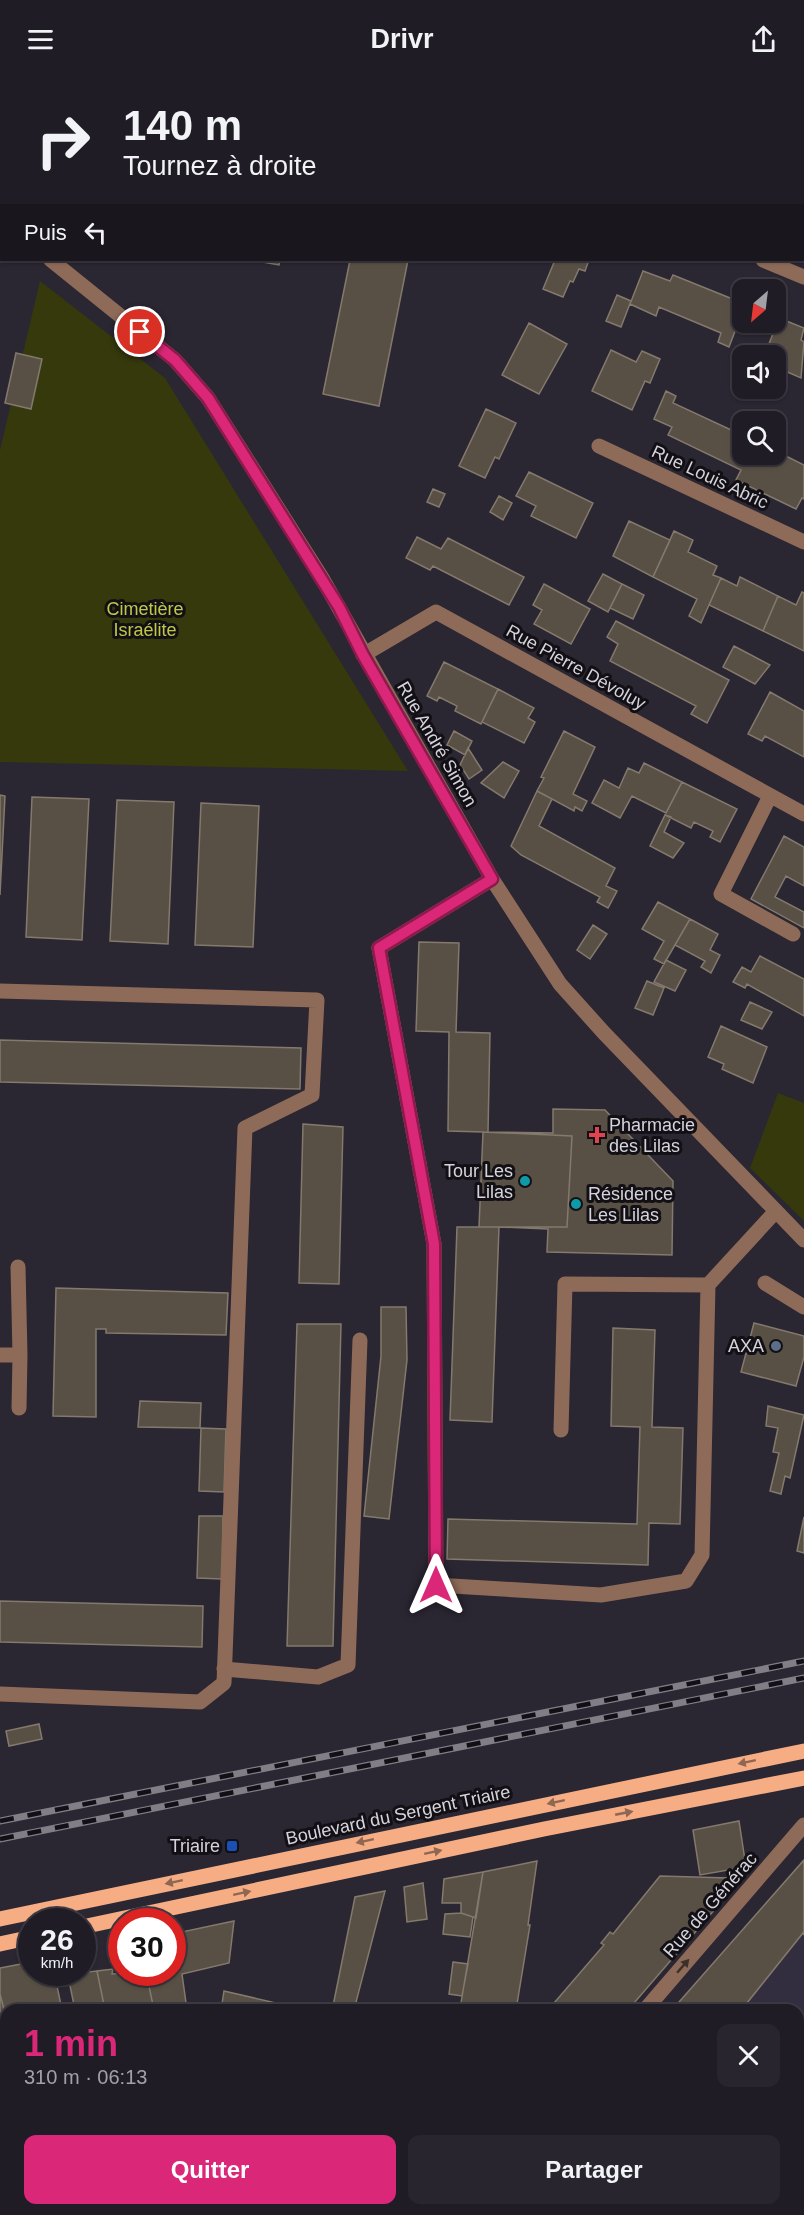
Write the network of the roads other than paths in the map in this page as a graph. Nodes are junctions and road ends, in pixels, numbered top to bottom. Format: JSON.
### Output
{"nodes":[{"id":1,"x":52,"y":261,"type":"edge"},
{"id":2,"x":765,"y":261,"type":"edge"},
{"id":3,"x":804,"y":277,"type":"edge"},
{"id":4,"x":599,"y":446,"type":"dead end"},
{"id":5,"x":804,"y":542,"type":"edge"},
{"id":6,"x":363,"y":655,"type":"junction"},
{"id":7,"x":770,"y":796,"type":"junction"},
{"id":8,"x":804,"y":814,"type":"edge"},
{"id":9,"x":492,"y":879,"type":"junction"},
{"id":10,"x":794,"y":934,"type":"dead end"},
{"id":11,"x":0,"y":991,"type":"edge"},
{"id":12,"x":776,"y":1211,"type":"junction"},
{"id":13,"x":804,"y":1240,"type":"edge"},
{"id":14,"x":18,"y":1267,"type":"dead end"},
{"id":15,"x":765,"y":1283,"type":"dead end"},
{"id":16,"x":708,"y":1285,"type":"junction"},
{"id":17,"x":804,"y":1307,"type":"edge"},
{"id":18,"x":360,"y":1340,"type":"dead end"},
{"id":19,"x":0,"y":1355,"type":"edge"},
{"id":20,"x":20,"y":1355,"type":"junction"},
{"id":21,"x":19,"y":1408,"type":"dead end"},
{"id":22,"x":561,"y":1430,"type":"dead end"},
{"id":23,"x":224,"y":1669,"type":"junction"},
{"id":24,"x":0,"y":1694,"type":"edge"},
{"id":25,"x":804,"y":1751,"type":"edge"},
{"id":26,"x":804,"y":1778,"type":"edge"},
{"id":27,"x":804,"y":1825,"type":"edge"},
{"id":28,"x":0,"y":1919,"type":"edge"},
{"id":29,"x":96,"y":1924,"type":"edge"},
{"id":30,"x":18,"y":1940,"type":"edge"},
{"id":31,"x":0,"y":1944,"type":"edge"},
{"id":32,"x":650,"y":2004,"type":"edge"}],
"edges":[{"from":1,"to":6,"type":"street","name":"Rue André Simon"},
{"from":2,"to":3,"type":"street"},
{"from":4,"to":5,"type":"street","name":"Rue Louis Abric"},
{"from":6,"to":7,"type":"street","name":"Rue Pierre Dévoluy"},
{"from":6,"to":9,"type":"street","name":"Rue André Simon"},
{"from":7,"to":8,"type":"street","name":"Rue Pierre Dévoluy"},
{"from":7,"to":10,"type":"street"},
{"from":9,"to":12,"type":"street","name":"Rue André Simon"},
{"from":9,"to":16,"type":"street"},
{"from":11,"to":23,"type":"street"},
{"from":12,"to":13,"type":"street","name":"Rue André Simon"},
{"from":12,"to":16,"type":"street"},
{"from":14,"to":20,"type":"street"},
{"from":15,"to":17,"type":"street"},
{"from":16,"to":22,"type":"street"},
{"from":18,"to":23,"type":"street"},
{"from":19,"to":20,"type":"street"},
{"from":20,"to":21,"type":"street"},
{"from":23,"to":24,"type":"street"},
{"from":25,"to":28,"type":"main road","name":"Boulevard du Sergent Triaire","one_way":true},
{"from":29,"to":26,"type":"main road","one_way":true},
{"from":32,"to":27,"type":"street","name":"Rue de Générac","one_way":true},
{"from":30,"to":31,"type":"main road"}]}
